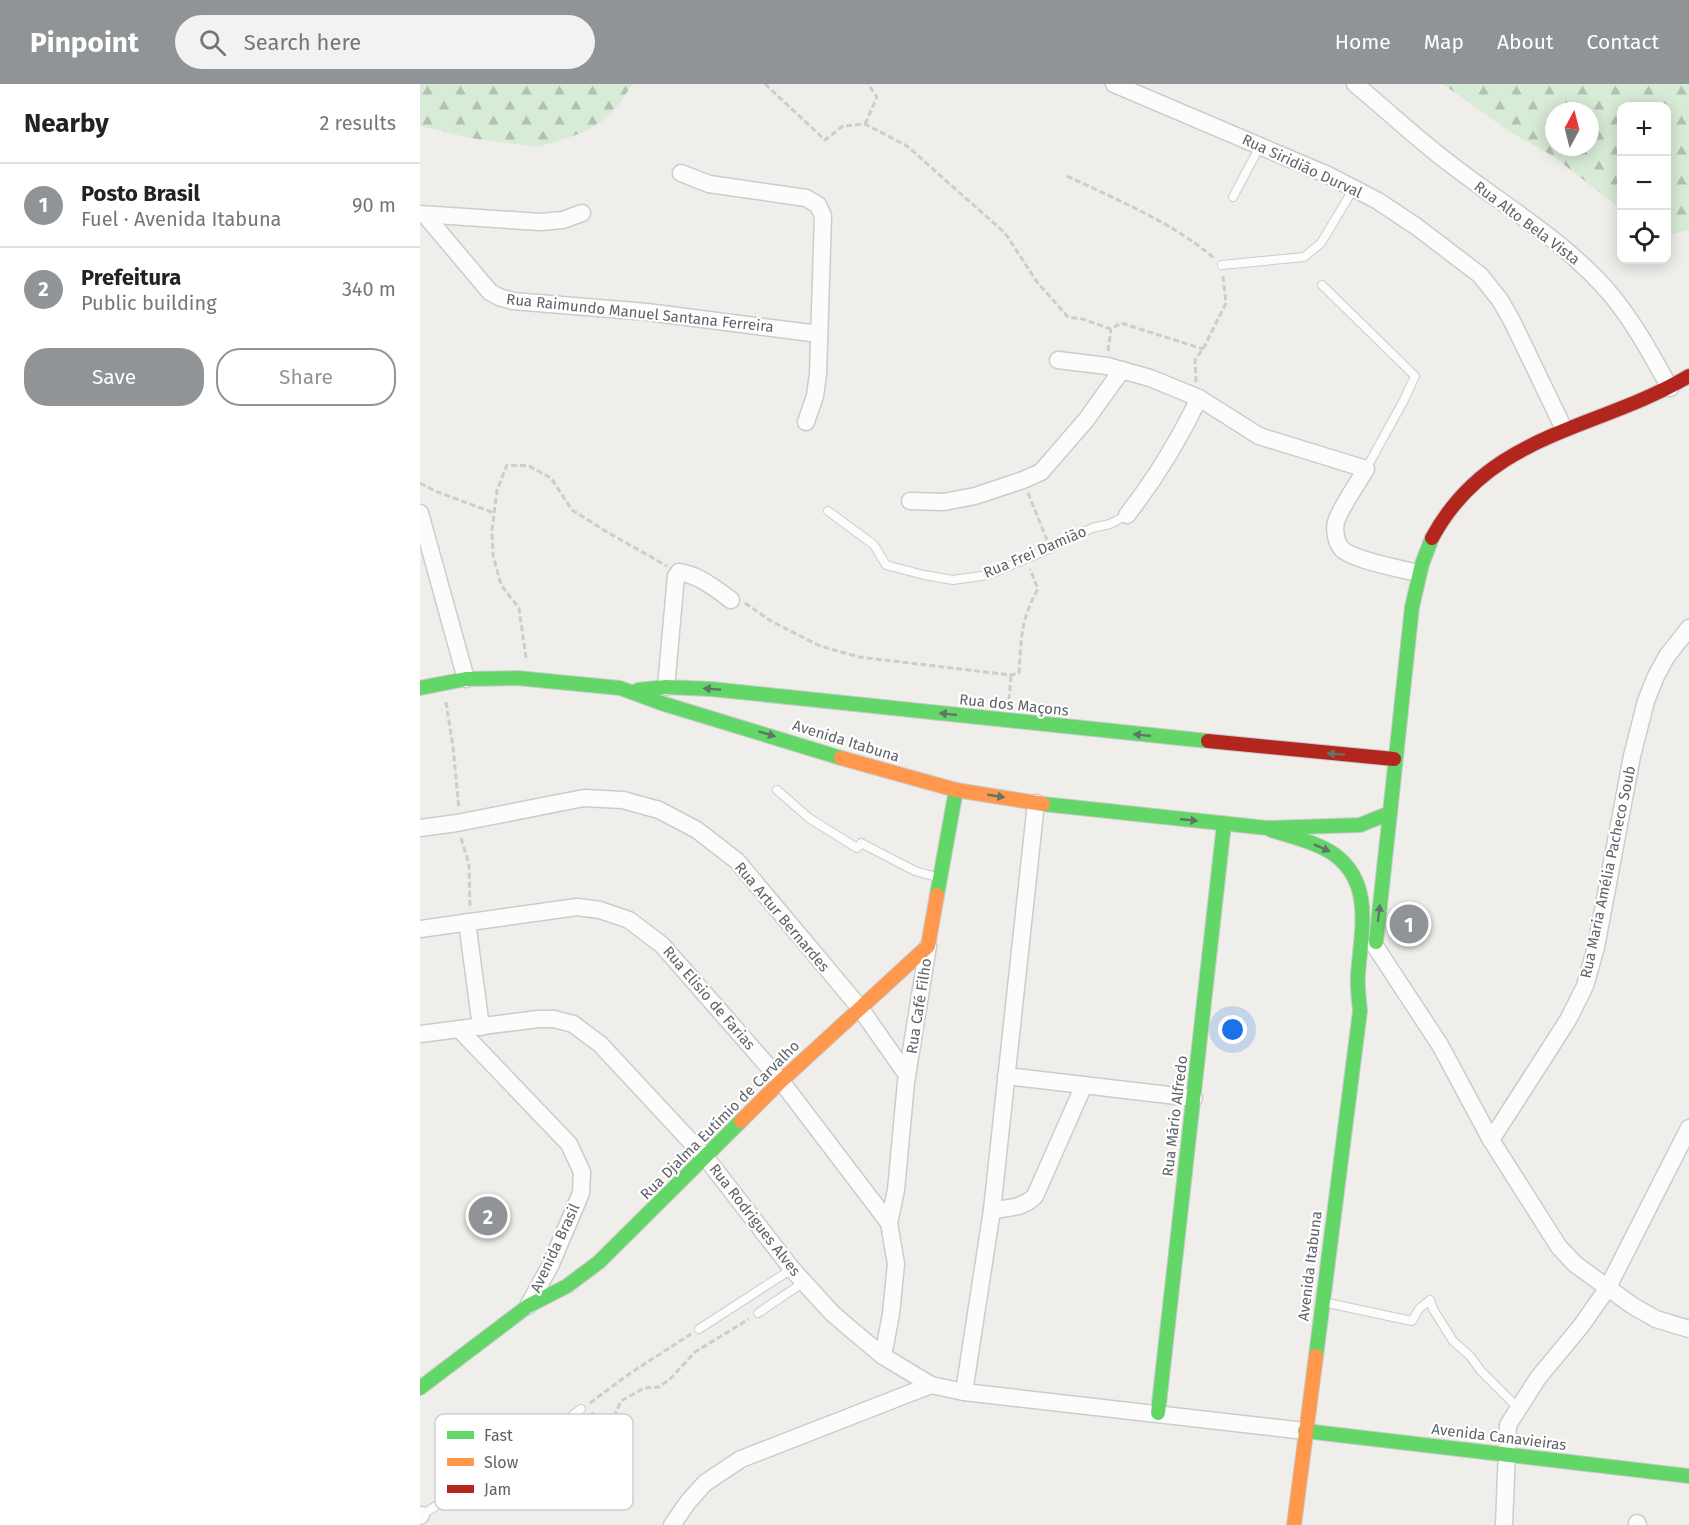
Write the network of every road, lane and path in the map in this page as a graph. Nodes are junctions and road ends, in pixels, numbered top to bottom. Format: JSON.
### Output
{"nodes":[{"id":1,"x":765,"y":84,"type":"edge"},
{"id":2,"x":868,"y":84,"type":"edge"},
{"id":3,"x":1114,"y":84,"type":"edge"},
{"id":4,"x":1355,"y":84,"type":"edge"},
{"id":5,"x":865,"y":124,"type":"junction"},
{"id":6,"x":1260,"y":146,"type":"junction"},
{"id":7,"x":681,"y":173,"type":"dead end"},
{"id":8,"x":1067,"y":176,"type":"dead end"},
{"id":9,"x":1354,"y":188,"type":"junction"},
{"id":10,"x":1233,"y":197,"type":"dead end"},
{"id":11,"x":582,"y":213,"type":"dead end"},
{"id":12,"x":423,"y":215,"type":"edge"},
{"id":13,"x":1222,"y":265,"type":"junction"},
{"id":14,"x":1322,"y":285,"type":"dead end"},
{"id":15,"x":1111,"y":329,"type":"junction"},
{"id":16,"x":819,"y":334,"type":"junction"},
{"id":17,"x":1203,"y":349,"type":"junction"},
{"id":18,"x":1058,"y":360,"type":"dead end"},
{"id":19,"x":1115,"y":368,"type":"junction"},
{"id":20,"x":1689,"y":376,"type":"edge"},
{"id":21,"x":1670,"y":388,"type":"junction"},
{"id":22,"x":1199,"y":398,"type":"junction"},
{"id":23,"x":806,"y":422,"type":"dead end"},
{"id":24,"x":1564,"y":429,"type":"junction"},
{"id":25,"x":1366,"y":469,"type":"junction"},
{"id":26,"x":1023,"y":480,"type":"junction"},
{"id":27,"x":420,"y":483,"type":"edge"},
{"id":28,"x":910,"y":501,"type":"dead end"},
{"id":29,"x":828,"y":511,"type":"dead end"},
{"id":30,"x":420,"y":513,"type":"edge"},
{"id":31,"x":494,"y":513,"type":"junction"},
{"id":32,"x":1127,"y":514,"type":"joint"},
{"id":33,"x":1051,"y":548,"type":"junction"},
{"id":34,"x":1025,"y":559,"type":"junction"},
{"id":35,"x":679,"y":572,"type":"junction"},
{"id":36,"x":1418,"y":573,"type":"junction"},
{"id":37,"x":731,"y":600,"type":"joint"},
{"id":38,"x":1689,"y":628,"type":"edge"},
{"id":39,"x":1011,"y":675,"type":"junction"},
{"id":40,"x":466,"y":679,"type":"junction"},
{"id":41,"x":529,"y":679,"type":"junction"},
{"id":42,"x":443,"y":684,"type":"junction"},
{"id":43,"x":666,"y":687,"type":"junction"},
{"id":44,"x":420,"y":688,"type":"edge"},
{"id":45,"x":632,"y":691,"type":"junction"},
{"id":46,"x":747,"y":710,"type":"junction"},
{"id":47,"x":1008,"y":722,"type":"junction"},
{"id":48,"x":1394,"y":759,"type":"junction"},
{"id":49,"x":777,"y":790,"type":"dead end"},
{"id":50,"x":956,"y":790,"type":"junction"},
{"id":51,"x":1036,"y":803,"type":"junction"},
{"id":52,"x":1390,"y":813,"type":"junction"},
{"id":53,"x":459,"y":823,"type":"junction"},
{"id":54,"x":1224,"y":824,"type":"junction"},
{"id":55,"x":420,"y":828,"type":"edge"},
{"id":56,"x":1267,"y":828,"type":"junction"},
{"id":57,"x":940,"y":878,"type":"junction"},
{"id":58,"x":469,"y":922,"type":"junction"},
{"id":59,"x":420,"y":929,"type":"edge"},
{"id":60,"x":928,"y":946,"type":"junction"},
{"id":61,"x":1375,"y":946,"type":"junction"},
{"id":62,"x":860,"y":1008,"type":"junction"},
{"id":63,"x":1360,"y":1011,"type":"junction"},
{"id":64,"x":481,"y":1027,"type":"junction"},
{"id":65,"x":459,"y":1029,"type":"junction"},
{"id":66,"x":420,"y":1034,"type":"edge"},
{"id":67,"x":907,"y":1075,"type":"junction"},
{"id":68,"x":1006,"y":1076,"type":"junction"},
{"id":69,"x":781,"y":1081,"type":"junction"},
{"id":70,"x":1084,"y":1085,"type":"junction"},
{"id":71,"x":1194,"y":1098,"type":"junction"},
{"id":72,"x":1689,"y":1128,"type":"edge"},
{"id":73,"x":1491,"y":1140,"type":"junction"},
{"id":74,"x":706,"y":1158,"type":"junction"},
{"id":75,"x":992,"y":1210,"type":"junction"},
{"id":76,"x":889,"y":1223,"type":"junction"},
{"id":77,"x":792,"y":1269,"type":"junction"},
{"id":78,"x":804,"y":1282,"type":"junction"},
{"id":79,"x":1607,"y":1289,"type":"junction"},
{"id":80,"x":1322,"y":1302,"type":"junction"},
{"id":81,"x":528,"y":1306,"type":"junction"},
{"id":82,"x":758,"y":1313,"type":"joint"},
{"id":83,"x":699,"y":1329,"type":"joint"},
{"id":84,"x":1689,"y":1329,"type":"edge"},
{"id":85,"x":883,"y":1356,"type":"junction"},
{"id":86,"x":931,"y":1385,"type":"junction"},
{"id":87,"x":420,"y":1388,"type":"edge"},
{"id":88,"x":964,"y":1392,"type":"junction"},
{"id":89,"x":594,"y":1400,"type":"junction"},
{"id":90,"x":1518,"y":1408,"type":"junction"},
{"id":91,"x":581,"y":1410,"type":"joint"},
{"id":92,"x":1158,"y":1413,"type":"junction"},
{"id":93,"x":576,"y":1414,"type":"edge"},
{"id":94,"x":592,"y":1414,"type":"edge"},
{"id":95,"x":615,"y":1414,"type":"edge"},
{"id":96,"x":1305,"y":1431,"type":"junction"},
{"id":97,"x":1507,"y":1455,"type":"junction"},
{"id":98,"x":1689,"y":1476,"type":"edge"},
{"id":99,"x":435,"y":1506,"type":"edge"},
{"id":100,"x":420,"y":1515,"type":"edge"},
{"id":101,"x":672,"y":1525,"type":"edge"},
{"id":102,"x":1294,"y":1525,"type":"edge"},
{"id":103,"x":1504,"y":1525,"type":"edge"}],
"edges":[{"from":1,"to":5,"type":"path"},
{"from":2,"to":5,"type":"path"},
{"from":3,"to":6,"type":"street","name":"Rua Siridião Durval"},
{"from":4,"to":21,"type":"street","name":"Rua Alto Bela Vista"},
{"from":5,"to":15,"type":"path"},
{"from":6,"to":9,"type":"street","name":"Rua Siridião Durval"},
{"from":6,"to":10,"type":"lane"},
{"from":7,"to":16,"type":"street"},
{"from":8,"to":13,"type":"path"},
{"from":9,"to":13,"type":"lane"},
{"from":9,"to":24,"type":"street","name":"Rua Siridião Durval"},
{"from":11,"to":12,"type":"street"},
{"from":12,"to":16,"type":"street","name":"Rua Raimundo Manuel Santana Ferreira"},
{"from":13,"to":17,"type":"path"},
{"from":14,"to":25,"type":"lane"},
{"from":15,"to":17,"type":"path"},
{"from":15,"to":19,"type":"path"},
{"from":16,"to":23,"type":"street"},
{"from":17,"to":22,"type":"path"},
{"from":18,"to":19,"type":"street"},
{"from":19,"to":22,"type":"street"},
{"from":19,"to":26,"type":"street"},
{"from":20,"to":21,"type":"main road"},
{"from":21,"to":24,"type":"main road"},
{"from":22,"to":25,"type":"street"},
{"from":22,"to":32,"type":"street","name":"Rua Frei Damião"},
{"from":24,"to":36,"type":"main road"},
{"from":25,"to":36,"type":"street"},
{"from":26,"to":28,"type":"street"},
{"from":26,"to":33,"type":"path"},
{"from":27,"to":31,"type":"path"},
{"from":29,"to":34,"type":"lane","name":"Rua Frei Damião"},
{"from":30,"to":40,"type":"street"},
{"from":31,"to":35,"type":"path"},
{"from":31,"to":41,"type":"path"},
{"from":32,"to":33,"type":"lane","name":"Rua Frei Damião"},
{"from":33,"to":34,"type":"lane","name":"Rua Frei Damião"},
{"from":34,"to":39,"type":"path"},
{"from":35,"to":37,"type":"street"},
{"from":35,"to":43,"type":"street"},
{"from":36,"to":48,"type":"main road"},
{"from":37,"to":39,"type":"path"},
{"from":38,"to":73,"type":"street","name":"Rua Maria Amélia Pacheco Soub"},
{"from":39,"to":47,"type":"path"},
{"from":40,"to":41,"type":"main road","name":"Avenida Itabuna"},
{"from":40,"to":42,"type":"main road","name":"Avenida Itabuna"},
{"from":41,"to":45,"type":"main road","name":"Avenida Itabuna"},
{"from":42,"to":44,"type":"main road","name":"Avenida Itabuna"},
{"from":42,"to":53,"type":"path"},
{"from":43,"to":45,"type":"main road","name":"Rua dos Maçons"},
{"from":46,"to":43,"type":"main road","name":"Rua dos Maçons","one_way":true},
{"from":45,"to":46,"type":"main road","name":"Avenida Itabuna"},
{"from":47,"to":46,"type":"main road","name":"Rua dos Maçons","one_way":true},
{"from":46,"to":50,"type":"main road","name":"Avenida Itabuna","one_way":true},
{"from":48,"to":47,"type":"main road","name":"Rua dos Maçons","one_way":true},
{"from":48,"to":52,"type":"main road"},
{"from":49,"to":57,"type":"lane"},
{"from":50,"to":51,"type":"main road","name":"Avenida Itabuna","one_way":true},
{"from":50,"to":57,"type":"main road","name":"Rua Café Filho"},
{"from":51,"to":54,"type":"main road","name":"Avenida Itabuna","one_way":true},
{"from":51,"to":68,"type":"street"},
{"from":52,"to":56,"type":"main road","name":"Avenida Itabuna"},
{"from":61,"to":52,"type":"main road","name":"Avenida Itabuna","one_way":true},
{"from":53,"to":55,"type":"street","name":"Rua Artur Bernardes"},
{"from":53,"to":58,"type":"path"},
{"from":53,"to":62,"type":"street","name":"Rua Artur Bernardes"},
{"from":54,"to":56,"type":"main road","name":"Avenida Itabuna"},
{"from":54,"to":71,"type":"main road","name":"Rua Mário Alfredo"},
{"from":56,"to":63,"type":"main road","name":"Avenida Itabuna","one_way":true},
{"from":57,"to":60,"type":"main road","name":"Rua Café Filho"},
{"from":58,"to":59,"type":"street","name":"Rua Elisio de Farias"},
{"from":58,"to":64,"type":"street"},
{"from":58,"to":69,"type":"street","name":"Rua Elisio de Farias"},
{"from":60,"to":62,"type":"main road","name":"Rua Djalma Eutímio de Carvalho"},
{"from":60,"to":67,"type":"street","name":"Rua Café Filho"},
{"from":61,"to":63,"type":"main road","name":"Avenida Itabuna"},
{"from":61,"to":73,"type":"street"},
{"from":62,"to":67,"type":"street","name":"Rua Artur Bernardes"},
{"from":62,"to":69,"type":"main road","name":"Rua Djalma Eutímio de Carvalho"},
{"from":63,"to":80,"type":"main road","name":"Avenida Itabuna"},
{"from":64,"to":65,"type":"street","name":"Rua Rodrigues Alves"},
{"from":64,"to":74,"type":"street","name":"Rua Rodrigues Alves"},
{"from":65,"to":66,"type":"street","name":"Rua Rodrigues Alves"},
{"from":65,"to":81,"type":"street","name":"Avenida Brasil"},
{"from":67,"to":76,"type":"street","name":"Rua Café Filho"},
{"from":68,"to":70,"type":"street"},
{"from":68,"to":75,"type":"street"},
{"from":69,"to":74,"type":"main road","name":"Rua Djalma Eutímio de Carvalho"},
{"from":69,"to":76,"type":"street","name":"Rua Elisio de Farias"},
{"from":70,"to":71,"type":"street"},
{"from":70,"to":75,"type":"street"},
{"from":71,"to":92,"type":"main road","name":"Rua Mário Alfredo"},
{"from":72,"to":79,"type":"street"},
{"from":73,"to":79,"type":"street"},
{"from":74,"to":77,"type":"street","name":"Rua Rodrigues Alves"},
{"from":74,"to":81,"type":"main road","name":"Rua Djalma Eutímio de Carvalho"},
{"from":75,"to":88,"type":"street"},
{"from":76,"to":85,"type":"street"},
{"from":77,"to":78,"type":"street","name":"Rua Rodrigues Alves"},
{"from":77,"to":83,"type":"lane"},
{"from":78,"to":82,"type":"lane"},
{"from":78,"to":85,"type":"street","name":"Rua Rodrigues Alves"},
{"from":79,"to":84,"type":"street"},
{"from":79,"to":90,"type":"street"},
{"from":80,"to":90,"type":"lane"},
{"from":80,"to":96,"type":"main road","name":"Avenida Itabuna"},
{"from":81,"to":87,"type":"main road","name":"Avenida Brasil"},
{"from":82,"to":95,"type":"path"},
{"from":83,"to":89,"type":"path"},
{"from":85,"to":86,"type":"street","name":"Rua Rodrigues Alves"},
{"from":86,"to":88,"type":"street"},
{"from":86,"to":101,"type":"street"},
{"from":88,"to":92,"type":"street"},
{"from":89,"to":91,"type":"path"},
{"from":89,"to":94,"type":"path"},
{"from":90,"to":97,"type":"street"},
{"from":91,"to":93,"type":"lane"},
{"from":92,"to":96,"type":"street"},
{"from":96,"to":97,"type":"main road","name":"Avenida Canavieiras"},
{"from":96,"to":102,"type":"main road","name":"Avenida Itabuna"},
{"from":97,"to":98,"type":"main road","name":"Avenida Canavieiras"},
{"from":97,"to":103,"type":"street"},
{"from":99,"to":100,"type":"lane"}]}
